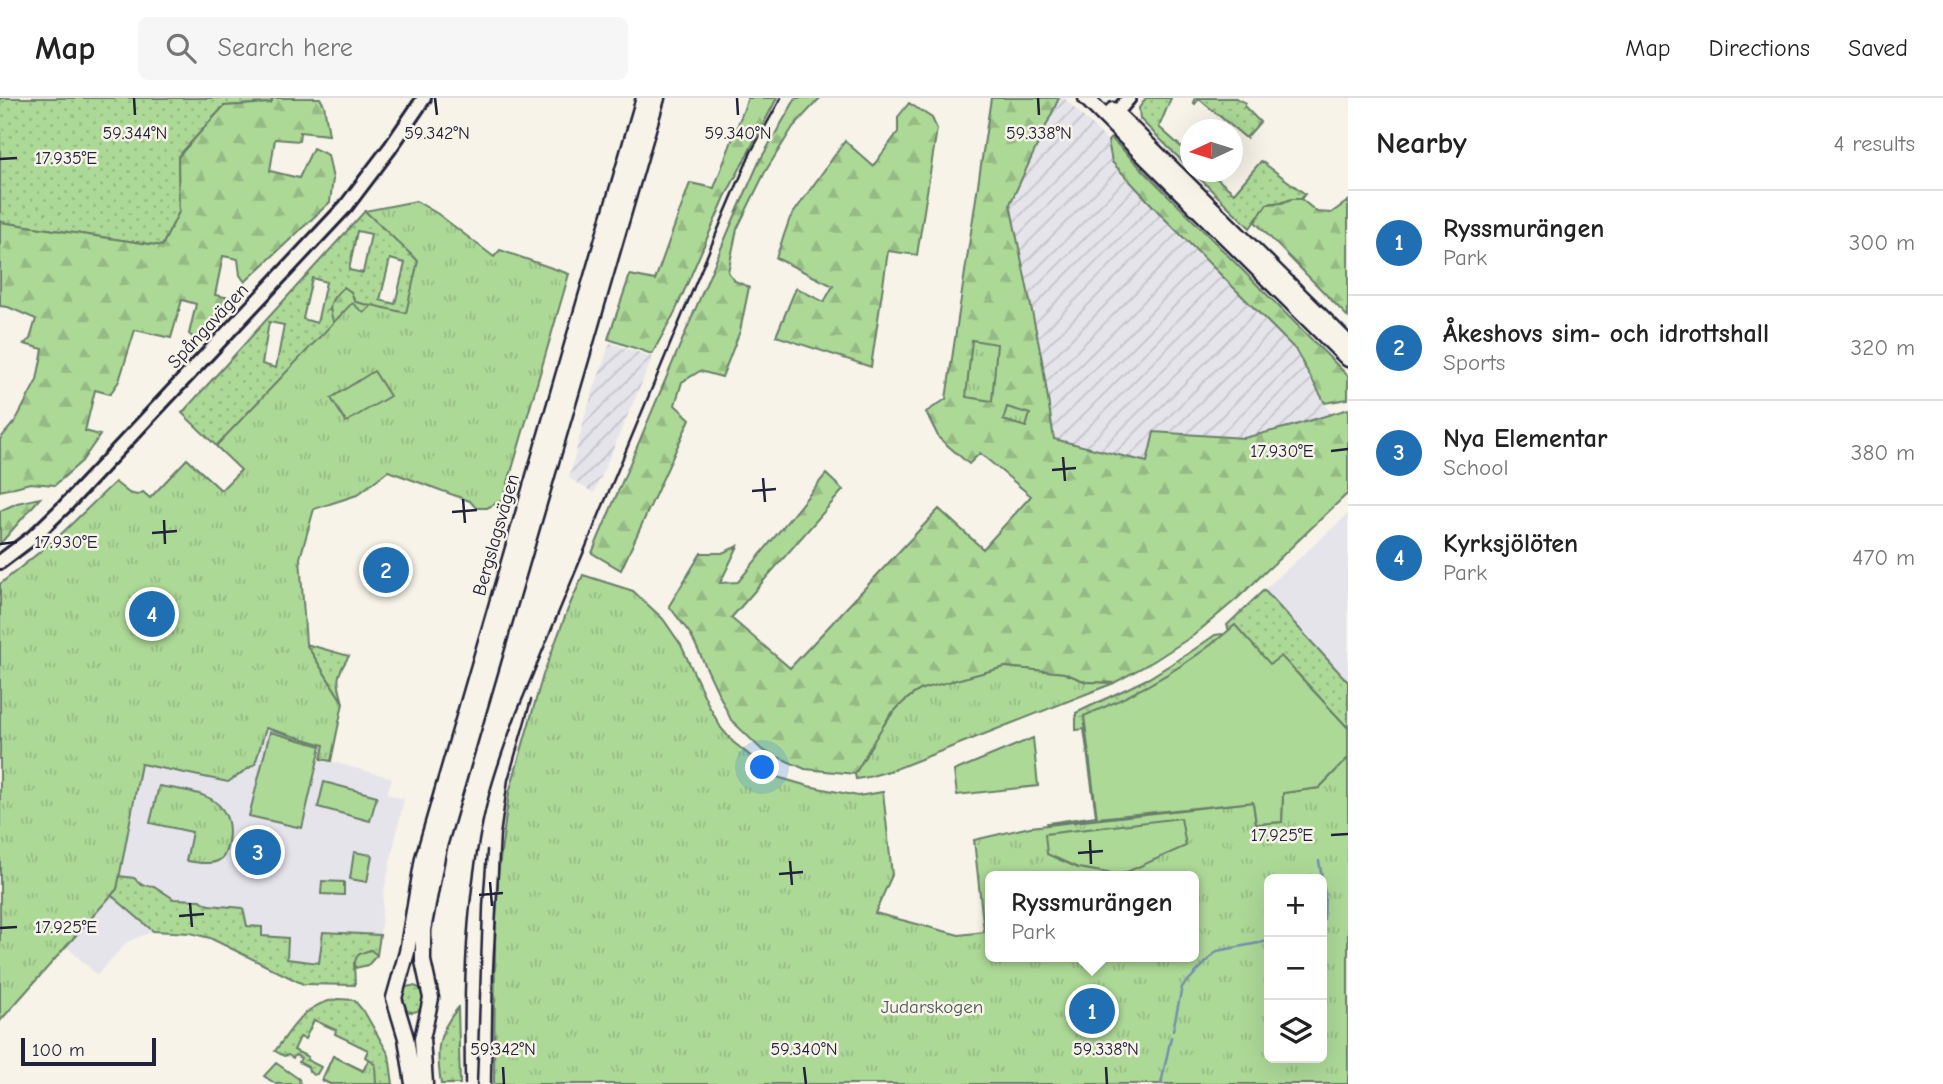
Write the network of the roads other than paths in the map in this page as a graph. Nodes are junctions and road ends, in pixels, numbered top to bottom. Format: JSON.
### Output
{"nodes":[{"id":1,"x":424,"y":98,"type":"edge"},
{"id":2,"x":644,"y":98,"type":"edge"},
{"id":3,"x":657,"y":98,"type":"edge"},
{"id":4,"x":1087,"y":98,"type":"edge"},
{"id":5,"x":1100,"y":98,"type":"edge"},
{"id":6,"x":1129,"y":98,"type":"edge"},
{"id":7,"x":1113,"y":117,"type":"junction"},
{"id":8,"x":1348,"y":343,"type":"edge"},
{"id":9,"x":1348,"y":359,"type":"edge"},
{"id":10,"x":0,"y":562,"type":"edge"},
{"id":11,"x":398,"y":986,"type":"junction"},
{"id":12,"x":427,"y":986,"type":"junction"},
{"id":13,"x":397,"y":1009,"type":"junction"},
{"id":14,"x":428,"y":1011,"type":"junction"},
{"id":15,"x":413,"y":1084,"type":"edge"},
{"id":16,"x":425,"y":1084,"type":"edge"}],
"edges":[{"from":1,"to":10,"type":"street","name":"Spångavägen"},
{"from":2,"to":11,"type":"main road","name":"Bergslagsvägen"},
{"from":3,"to":12,"type":"main road","name":"Bergslagsvägen"},
{"from":4,"to":7,"type":"main road"},
{"from":5,"to":7,"type":"main road"},
{"from":6,"to":7,"type":"street"},
{"from":7,"to":8,"type":"main road"},
{"from":7,"to":9,"type":"main road"},
{"from":11,"to":12,"type":"main road"},
{"from":11,"to":13,"type":"main road","name":"Bergslagsvägen"},
{"from":12,"to":14,"type":"main road","name":"Bergslagsvägen"},
{"from":13,"to":14,"type":"main road"},
{"from":13,"to":15,"type":"main road","name":"Bergslagsvägen"},
{"from":14,"to":16,"type":"main road","name":"Bergslagsvägen"}]}
